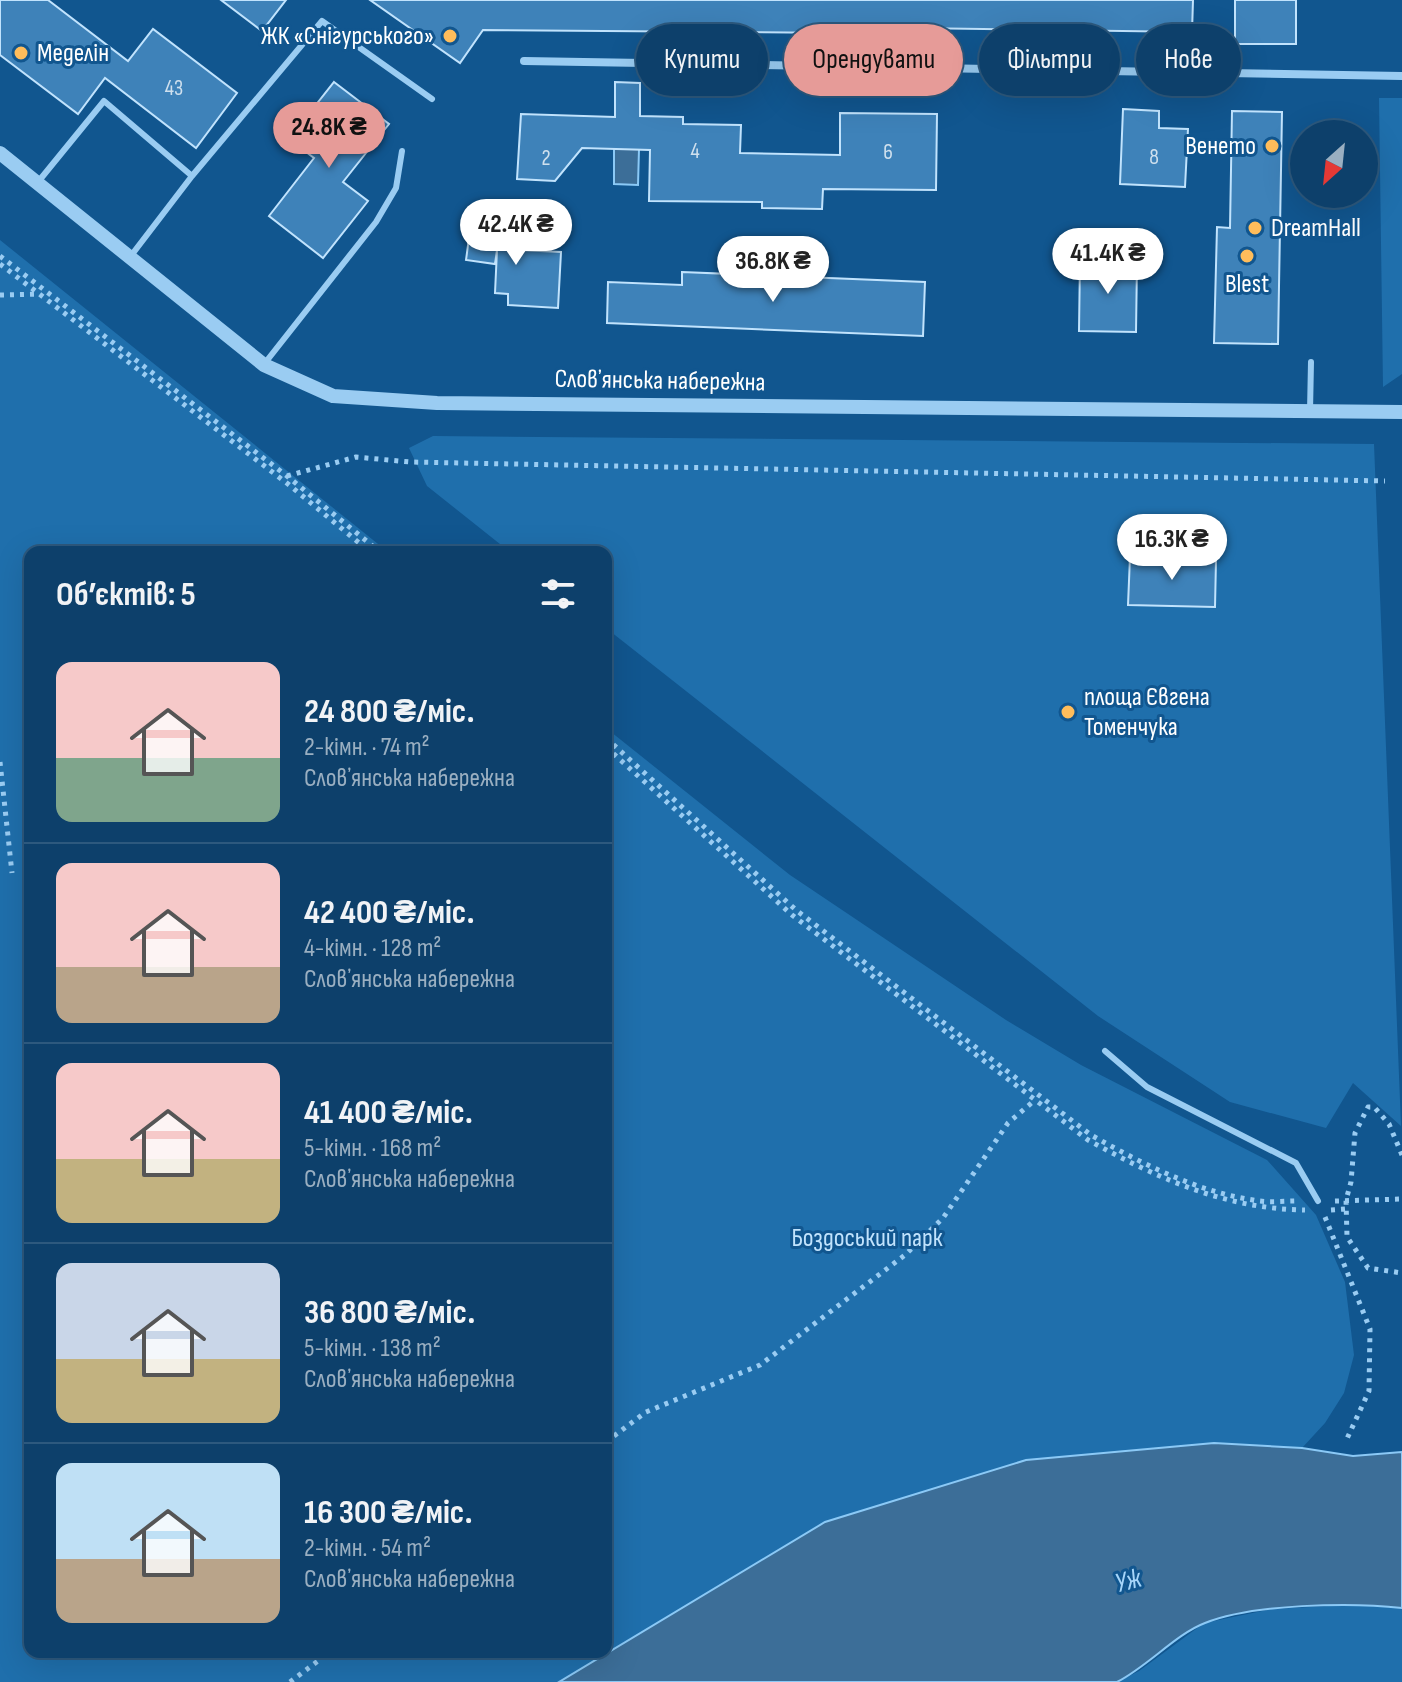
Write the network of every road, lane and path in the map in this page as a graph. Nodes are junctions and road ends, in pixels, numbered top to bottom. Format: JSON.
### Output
{"nodes":[{"id":1,"x":524,"y":61,"type":"dead end"},
{"id":2,"x":1402,"y":76,"type":"edge"},
{"id":3,"x":432,"y":99,"type":"dead end"},
{"id":4,"x":402,"y":151,"type":"dead end"},
{"id":5,"x":0,"y":153,"type":"edge"},
{"id":6,"x":192,"y":176,"type":"junction"},
{"id":7,"x":37,"y":183,"type":"junction"},
{"id":8,"x":0,"y":256,"type":"edge"},
{"id":9,"x":130,"y":257,"type":"junction"},
{"id":10,"x":0,"y":264,"type":"edge"},
{"id":11,"x":43,"y":294,"type":"junction"},
{"id":12,"x":0,"y":295,"type":"edge"},
{"id":13,"x":1311,"y":362,"type":"dead end"},
{"id":14,"x":264,"y":365,"type":"junction"},
{"id":15,"x":1310,"y":411,"type":"junction"},
{"id":16,"x":1402,"y":412,"type":"edge"},
{"id":17,"x":287,"y":476,"type":"junction"},
{"id":18,"x":1385,"y":481,"type":"dead end"},
{"id":19,"x":363,"y":546,"type":"edge"},
{"id":20,"x":373,"y":546,"type":"edge"},
{"id":21,"x":612,"y":743,"type":"edge"},
{"id":22,"x":612,"y":752,"type":"edge"},
{"id":23,"x":0,"y":762,"type":"edge"},
{"id":24,"x":12,"y":873,"type":"dead end"},
{"id":25,"x":1105,"y":1051,"type":"dead end"},
{"id":26,"x":1036,"y":1099,"type":"junction"},
{"id":27,"x":1402,"y":1155,"type":"edge"},
{"id":28,"x":1402,"y":1199,"type":"edge"},
{"id":29,"x":1346,"y":1200,"type":"junction"},
{"id":30,"x":1318,"y":1201,"type":"junction"},
{"id":31,"x":1346,"y":1209,"type":"junction"},
{"id":32,"x":1322,"y":1210,"type":"junction"},
{"id":33,"x":1402,"y":1273,"type":"edge"},
{"id":34,"x":612,"y":1438,"type":"edge"},
{"id":35,"x":1345,"y":1443,"type":"dead end"},
{"id":36,"x":322,"y":1658,"type":"edge"},
{"id":37,"x":290,"y":1682,"type":"edge"}],
"edges":[{"from":1,"to":2,"type":"street"},
{"from":3,"to":6,"type":"lane"},
{"from":4,"to":14,"type":"lane"},
{"from":5,"to":7,"type":"street","name":"Словʼянська набережна"},
{"from":6,"to":7,"type":"lane"},
{"from":6,"to":9,"type":"lane"},
{"from":7,"to":9,"type":"street","name":"Словʼянська набережна"},
{"from":8,"to":11,"type":"path"},
{"from":9,"to":14,"type":"street","name":"Словʼянська набережна"},
{"from":10,"to":11,"type":"path"},
{"from":11,"to":12,"type":"path"},
{"from":11,"to":17,"type":"path"},
{"from":11,"to":19,"type":"path"},
{"from":13,"to":15,"type":"lane"},
{"from":14,"to":15,"type":"street","name":"Словʼянська набережна"},
{"from":15,"to":16,"type":"street","name":"Словʼянська набережна"},
{"from":17,"to":18,"type":"path"},
{"from":17,"to":20,"type":"path"},
{"from":21,"to":26,"type":"path"},
{"from":22,"to":26,"type":"path"},
{"from":23,"to":24,"type":"path"},
{"from":25,"to":30,"type":"lane"},
{"from":26,"to":30,"type":"path"},
{"from":26,"to":32,"type":"path"},
{"from":26,"to":34,"type":"path"},
{"from":27,"to":29,"type":"path"},
{"from":28,"to":29,"type":"path"},
{"from":29,"to":30,"type":"path"},
{"from":29,"to":31,"type":"path"},
{"from":30,"to":32,"type":"path"},
{"from":31,"to":32,"type":"path"},
{"from":31,"to":33,"type":"path"},
{"from":32,"to":35,"type":"path"},
{"from":36,"to":37,"type":"path"}]}
